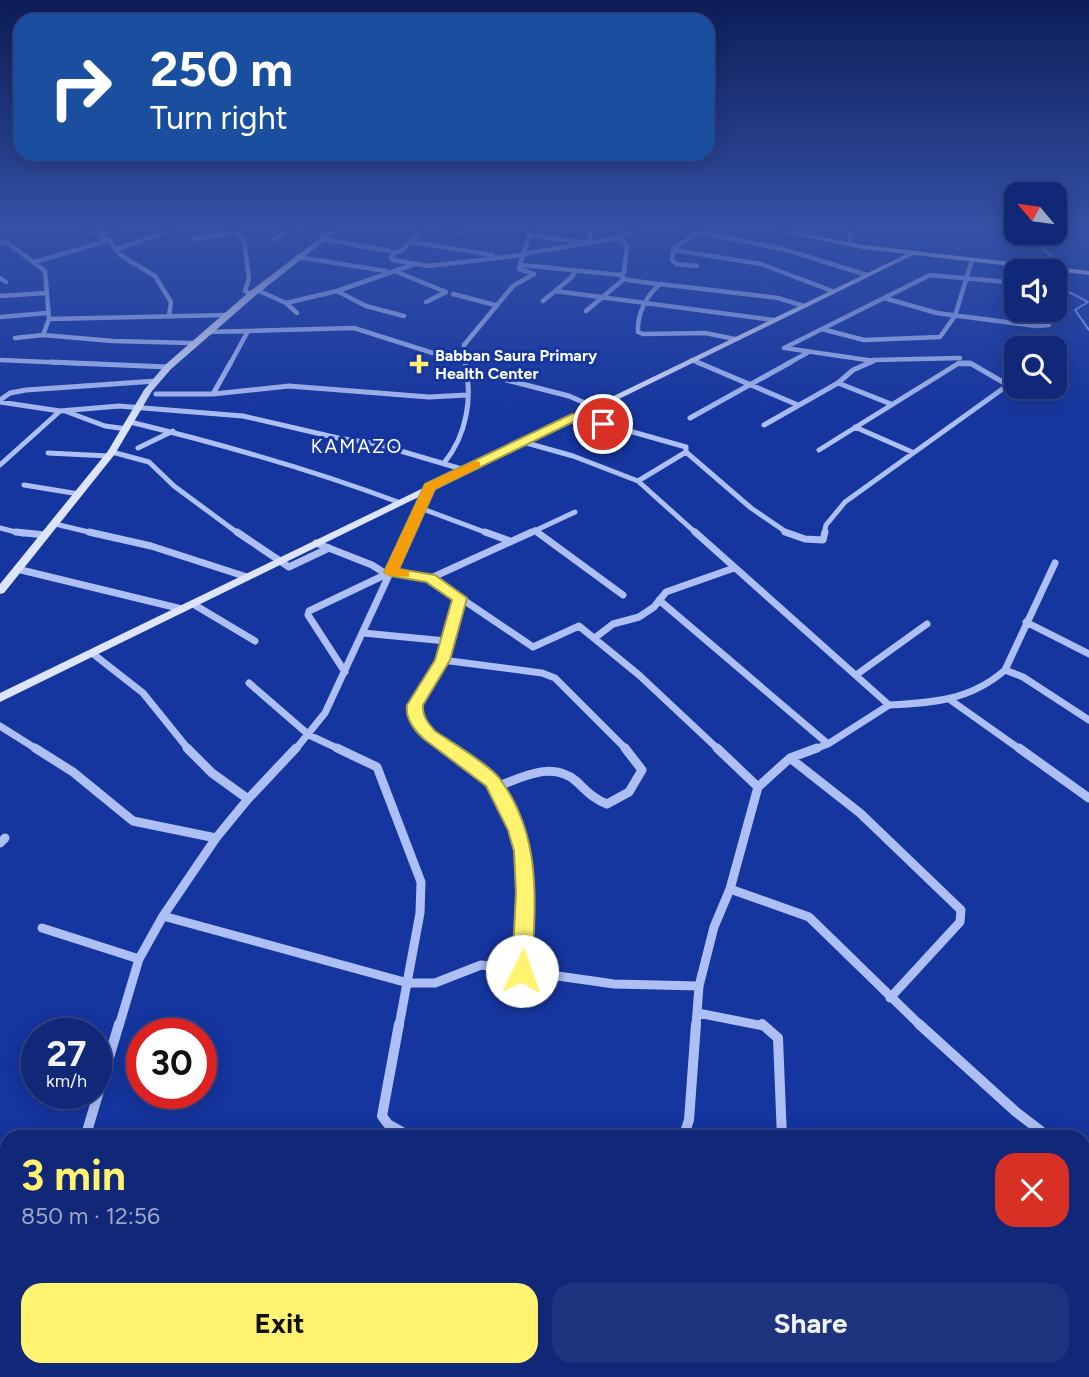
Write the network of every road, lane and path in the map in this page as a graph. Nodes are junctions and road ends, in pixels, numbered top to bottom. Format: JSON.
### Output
{"nodes":[{"id":1,"x":26,"y":294,"type":"edge"},
{"id":2,"x":45,"y":294,"type":"edge"},
{"id":3,"x":166,"y":294,"type":"edge"},
{"id":4,"x":251,"y":294,"type":"edge"},
{"id":5,"x":261,"y":294,"type":"edge"},
{"id":6,"x":323,"y":294,"type":"edge"},
{"id":7,"x":343,"y":294,"type":"edge"},
{"id":8,"x":441,"y":294,"type":"edge"},
{"id":9,"x":454,"y":294,"type":"edge"},
{"id":10,"x":505,"y":294,"type":"edge"},
{"id":11,"x":551,"y":294,"type":"edge"},
{"id":12,"x":578,"y":294,"type":"edge"},
{"id":13,"x":608,"y":294,"type":"edge"},
{"id":14,"x":652,"y":294,"type":"edge"},
{"id":15,"x":746,"y":294,"type":"edge"},
{"id":16,"x":826,"y":294,"type":"edge"},
{"id":17,"x":891,"y":294,"type":"edge"},
{"id":18,"x":962,"y":294,"type":"edge"},
{"id":19,"x":0,"y":296,"type":"edge"},
{"id":20,"x":605,"y":298,"type":"junction"},
{"id":21,"x":884,"y":298,"type":"junction"},
{"id":22,"x":543,"y":301,"type":"dead end"},
{"id":23,"x":426,"y":302,"type":"dead end"},
{"id":24,"x":647,"y":302,"type":"junction"},
{"id":25,"x":286,"y":303,"type":"junction"},
{"id":26,"x":495,"y":305,"type":"junction"},
{"id":27,"x":804,"y":306,"type":"junction"},
{"id":28,"x":586,"y":310,"type":"dead end"},
{"id":29,"x":47,"y":313,"type":"junction"},
{"id":30,"x":297,"y":313,"type":"dead end"},
{"id":31,"x":227,"y":315,"type":"junction"},
{"id":32,"x":169,"y":316,"type":"junction"},
{"id":33,"x":404,"y":316,"type":"dead end"},
{"id":34,"x":955,"y":316,"type":"junction"},
{"id":35,"x":0,"y":317,"type":"edge"},
{"id":36,"x":49,"y":319,"type":"junction"},
{"id":37,"x":774,"y":320,"type":"junction"},
{"id":38,"x":1049,"y":322,"type":"edge"},
{"id":39,"x":822,"y":329,"type":"junction"},
{"id":40,"x":248,"y":331,"type":"junction"},
{"id":41,"x":207,"y":332,"type":"junction"},
{"id":42,"x":43,"y":335,"type":"junction"},
{"id":43,"x":15,"y":338,"type":"dead end"},
{"id":44,"x":735,"y":339,"type":"junction"},
{"id":45,"x":193,"y":343,"type":"junction"},
{"id":46,"x":807,"y":353,"type":"junction"},
{"id":47,"x":463,"y":355,"type":"junction"},
{"id":48,"x":960,"y":358,"type":"dead end"},
{"id":49,"x":692,"y":360,"type":"junction"},
{"id":50,"x":873,"y":360,"type":"junction"},
{"id":51,"x":2,"y":364,"type":"edge"},
{"id":52,"x":168,"y":367,"type":"junction"},
{"id":53,"x":467,"y":370,"type":"junction"},
{"id":54,"x":156,"y":381,"type":"junction"},
{"id":55,"x":838,"y":383,"type":"junction"},
{"id":56,"x":749,"y":384,"type":"junction"},
{"id":57,"x":156,"y":394,"type":"dead end"},
{"id":58,"x":213,"y":394,"type":"junction"},
{"id":59,"x":467,"y":395,"type":"junction"},
{"id":60,"x":0,"y":401,"type":"edge"},
{"id":61,"x":12,"y":403,"type":"junction"},
{"id":62,"x":891,"y":404,"type":"junction"},
{"id":63,"x":799,"y":405,"type":"junction"},
{"id":64,"x":594,"y":407,"type":"junction"},
{"id":65,"x":139,"y":408,"type":"junction"},
{"id":66,"x":63,"y":411,"type":"junction"},
{"id":67,"x":0,"y":412,"type":"edge"},
{"id":68,"x":576,"y":416,"type":"junction"},
{"id":69,"x":690,"y":418,"type":"dead end"},
{"id":70,"x":128,"y":425,"type":"junction"},
{"id":71,"x":764,"y":425,"type":"dead end"},
{"id":72,"x":855,"y":427,"type":"junction"},
{"id":73,"x":173,"y":431,"type":"junction"},
{"id":74,"x":523,"y":442,"type":"junction"},
{"id":75,"x":138,"y":448,"type":"dead end"},
{"id":76,"x":819,"y":450,"type":"dead end"},
{"id":77,"x":686,"y":452,"type":"junction"},
{"id":78,"x":912,"y":452,"type":"junction"},
{"id":79,"x":48,"y":453,"type":"dead end"},
{"id":80,"x":110,"y":454,"type":"junction"},
{"id":81,"x":444,"y":463,"type":"junction"},
{"id":82,"x":0,"y":465,"type":"edge"},
{"id":83,"x":465,"y":470,"type":"junction"},
{"id":84,"x":638,"y":481,"type":"junction"},
{"id":85,"x":24,"y":485,"type":"dead end"},
{"id":86,"x":430,"y":487,"type":"junction"},
{"id":87,"x":79,"y":494,"type":"junction"},
{"id":88,"x":398,"y":502,"type":"junction"},
{"id":89,"x":420,"y":508,"type":"junction"},
{"id":90,"x":575,"y":512,"type":"dead end"},
{"id":91,"x":55,"y":524,"type":"junction"},
{"id":92,"x":0,"y":528,"type":"edge"},
{"id":93,"x":536,"y":530,"type":"junction"},
{"id":94,"x":45,"y":535,"type":"junction"},
{"id":95,"x":510,"y":541,"type":"junction"},
{"id":96,"x":316,"y":543,"type":"junction"},
{"id":97,"x":329,"y":548,"type":"junction"},
{"id":98,"x":278,"y":562,"type":"junction"},
{"id":99,"x":1055,"y":563,"type":"dead end"},
{"id":100,"x":734,"y":568,"type":"junction"},
{"id":101,"x":17,"y":569,"type":"junction"},
{"id":102,"x":388,"y":573,"type":"junction"},
{"id":103,"x":247,"y":577,"type":"junction"},
{"id":104,"x":430,"y":578,"type":"junction"},
{"id":105,"x":0,"y":591,"type":"edge"},
{"id":106,"x":623,"y":594,"type":"dead end"},
{"id":107,"x":460,"y":598,"type":"junction"},
{"id":108,"x":659,"y":600,"type":"junction"},
{"id":109,"x":193,"y":604,"type":"junction"},
{"id":110,"x":183,"y":609,"type":"junction"},
{"id":111,"x":1026,"y":622,"type":"junction"},
{"id":112,"x":927,"y":624,"type":"dead end"},
{"id":113,"x":363,"y":633,"type":"junction"},
{"id":114,"x":596,"y":637,"type":"junction"},
{"id":115,"x":255,"y":640,"type":"dead end"},
{"id":116,"x":446,"y":641,"type":"junction"},
{"id":117,"x":92,"y":653,"type":"junction"},
{"id":118,"x":1089,"y":654,"type":"edge"},
{"id":119,"x":442,"y":660,"type":"junction"},
{"id":120,"x":1005,"y":670,"type":"junction"},
{"id":121,"x":345,"y":673,"type":"junction"},
{"id":122,"x":856,"y":675,"type":"junction"},
{"id":123,"x":249,"y":683,"type":"dead end"},
{"id":124,"x":0,"y":698,"type":"edge"},
{"id":125,"x":949,"y":699,"type":"junction"},
{"id":126,"x":889,"y":705,"type":"junction"},
{"id":127,"x":1089,"y":720,"type":"edge"},
{"id":128,"x":0,"y":726,"type":"edge"},
{"id":129,"x":309,"y":735,"type":"junction"},
{"id":130,"x":828,"y":744,"type":"junction"},
{"id":131,"x":790,"y":758,"type":"junction"},
{"id":132,"x":496,"y":787,"type":"junction"},
{"id":133,"x":758,"y":787,"type":"junction"},
{"id":134,"x":1089,"y":798,"type":"edge"},
{"id":135,"x":248,"y":799,"type":"junction"},
{"id":136,"x":216,"y":838,"type":"junction"},
{"id":137,"x":730,"y":889,"type":"junction"},
{"id":138,"x":163,"y":916,"type":"junction"},
{"id":139,"x":42,"y":928,"type":"dead end"},
{"id":140,"x":139,"y":959,"type":"junction"},
{"id":141,"x":522,"y":971,"type":"junction"},
{"id":142,"x":408,"y":983,"type":"junction"},
{"id":143,"x":699,"y":986,"type":"junction"},
{"id":144,"x":890,"y":998,"type":"junction"},
{"id":145,"x":698,"y":1013,"type":"junction"},
{"id":146,"x":87,"y":1130,"type":"edge"},
{"id":147,"x":399,"y":1130,"type":"edge"},
{"id":148,"x":686,"y":1130,"type":"edge"},
{"id":149,"x":782,"y":1130,"type":"edge"},
{"id":150,"x":1040,"y":1130,"type":"edge"}],
"edges":[{"from":1,"to":19,"type":"street"},
{"from":2,"to":29,"type":"street"},
{"from":3,"to":32,"type":"street"},
{"from":4,"to":31,"type":"street"},
{"from":5,"to":25,"type":"street"},
{"from":6,"to":25,"type":"street"},
{"from":7,"to":33,"type":"street"},
{"from":8,"to":23,"type":"street"},
{"from":9,"to":26,"type":"street"},
{"from":10,"to":26,"type":"street"},
{"from":11,"to":22,"type":"street"},
{"from":12,"to":20,"type":"street"},
{"from":13,"to":20,"type":"street"},
{"from":14,"to":24,"type":"street"},
{"from":15,"to":27,"type":"street"},
{"from":16,"to":27,"type":"street"},
{"from":17,"to":21,"type":"street"},
{"from":18,"to":34,"type":"street"},
{"from":20,"to":24,"type":"street"},
{"from":20,"to":28,"type":"street"},
{"from":21,"to":34,"type":"street"},
{"from":21,"to":39,"type":"street"},
{"from":24,"to":37,"type":"street"},
{"from":24,"to":44,"type":"street"},
{"from":25,"to":30,"type":"street"},
{"from":26,"to":47,"type":"street"},
{"from":27,"to":37,"type":"street"},
{"from":29,"to":35,"type":"street"},
{"from":29,"to":36,"type":"street"},
{"from":31,"to":32,"type":"street"},
{"from":31,"to":41,"type":"street"},
{"from":32,"to":36,"type":"street"},
{"from":34,"to":38,"type":"street"},
{"from":34,"to":39,"type":"street"},
{"from":36,"to":42,"type":"street"},
{"from":37,"to":44,"type":"street"},
{"from":39,"to":46,"type":"street"},
{"from":40,"to":41,"type":"street"},
{"from":40,"to":47,"type":"street"},
{"from":40,"to":58,"type":"street"},
{"from":41,"to":45,"type":"street"},
{"from":42,"to":43,"type":"street"},
{"from":42,"to":45,"type":"street"},
{"from":44,"to":49,"type":"street"},
{"from":45,"to":52,"type":"street"},
{"from":46,"to":50,"type":"street"},
{"from":46,"to":56,"type":"street"},
{"from":47,"to":53,"type":"street"},
{"from":48,"to":50,"type":"street"},
{"from":49,"to":56,"type":"street"},
{"from":49,"to":64,"type":"street"},
{"from":50,"to":55,"type":"street"},
{"from":51,"to":52,"type":"street"},
{"from":52,"to":54,"type":"street"},
{"from":53,"to":59,"type":"street"},
{"from":53,"to":64,"type":"street"},
{"from":54,"to":60,"type":"street"},
{"from":54,"to":65,"type":"street"},
{"from":55,"to":62,"type":"street"},
{"from":55,"to":63,"type":"street"},
{"from":56,"to":63,"type":"street"},
{"from":56,"to":69,"type":"street"},
{"from":57,"to":58,"type":"street"},
{"from":58,"to":59,"type":"street"},
{"from":59,"to":81,"type":"street"},
{"from":60,"to":61,"type":"street"},
{"from":61,"to":66,"type":"street"},
{"from":61,"to":67,"type":"street"},
{"from":62,"to":72,"type":"street"},
{"from":62,"to":78,"type":"street"},
{"from":63,"to":71,"type":"street"},
{"from":64,"to":68,"type":"street"},
{"from":65,"to":66,"type":"street"},
{"from":65,"to":70,"type":"street"},
{"from":65,"to":81,"type":"street"},
{"from":66,"to":70,"type":"street"},
{"from":66,"to":82,"type":"street"},
{"from":68,"to":74,"type":"street"},
{"from":68,"to":77,"type":"street"},
{"from":70,"to":73,"type":"street"},
{"from":70,"to":80,"type":"street"},
{"from":72,"to":76,"type":"street"},
{"from":72,"to":78,"type":"street"},
{"from":73,"to":75,"type":"street"},
{"from":73,"to":88,"type":"street"},
{"from":74,"to":83,"type":"street"},
{"from":74,"to":84,"type":"street"},
{"from":77,"to":78,"type":"street"},
{"from":77,"to":84,"type":"street"},
{"from":79,"to":80,"type":"street"},
{"from":80,"to":87,"type":"street"},
{"from":80,"to":98,"type":"street"},
{"from":81,"to":83,"type":"street"},
{"from":83,"to":86,"type":"street"},
{"from":84,"to":100,"type":"street"},
{"from":85,"to":87,"type":"street"},
{"from":86,"to":88,"type":"street"},
{"from":86,"to":89,"type":"street"},
{"from":87,"to":91,"type":"street"},
{"from":88,"to":96,"type":"street"},
{"from":89,"to":95,"type":"street"},
{"from":89,"to":102,"type":"street"},
{"from":90,"to":93,"type":"street"},
{"from":91,"to":94,"type":"street"},
{"from":91,"to":103,"type":"street"},
{"from":92,"to":94,"type":"street"},
{"from":93,"to":95,"type":"street"},
{"from":93,"to":106,"type":"street"},
{"from":94,"to":101,"type":"street"},
{"from":95,"to":104,"type":"street"},
{"from":96,"to":97,"type":"street"},
{"from":96,"to":98,"type":"street"},
{"from":97,"to":98,"type":"street"},
{"from":97,"to":102,"type":"street"},
{"from":98,"to":103,"type":"street"},
{"from":99,"to":111,"type":"street"},
{"from":100,"to":108,"type":"street"},
{"from":100,"to":122,"type":"street"},
{"from":101,"to":105,"type":"street"},
{"from":101,"to":110,"type":"street"},
{"from":102,"to":104,"type":"street"},
{"from":102,"to":113,"type":"street"},
{"from":102,"to":121,"type":"street"},
{"from":103,"to":109,"type":"street"},
{"from":104,"to":107,"type":"street"},
{"from":107,"to":114,"type":"street"},
{"from":107,"to":116,"type":"street"},
{"from":108,"to":114,"type":"street"},
{"from":108,"to":130,"type":"street"},
{"from":109,"to":110,"type":"street"},
{"from":109,"to":115,"type":"street"},
{"from":110,"to":117,"type":"street"},
{"from":111,"to":118,"type":"street"},
{"from":111,"to":120,"type":"street"},
{"from":112,"to":122,"type":"street"},
{"from":113,"to":116,"type":"street"},
{"from":113,"to":121,"type":"street"},
{"from":114,"to":133,"type":"street"},
{"from":116,"to":119,"type":"street"},
{"from":117,"to":124,"type":"street"},
{"from":117,"to":135,"type":"street"},
{"from":119,"to":132,"type":"street"},
{"from":119,"to":132,"type":"street"},
{"from":120,"to":125,"type":"street"},
{"from":120,"to":127,"type":"street"},
{"from":121,"to":129,"type":"street"},
{"from":122,"to":126,"type":"street"},
{"from":123,"to":129,"type":"street"},
{"from":125,"to":126,"type":"street"},
{"from":125,"to":134,"type":"street"},
{"from":126,"to":130,"type":"street"},
{"from":128,"to":136,"type":"street"},
{"from":129,"to":135,"type":"street"},
{"from":129,"to":142,"type":"street"},
{"from":130,"to":131,"type":"street"},
{"from":131,"to":133,"type":"street"},
{"from":131,"to":144,"type":"street"},
{"from":132,"to":141,"type":"street"},
{"from":133,"to":137,"type":"street"},
{"from":135,"to":136,"type":"street"},
{"from":136,"to":138,"type":"street"},
{"from":137,"to":143,"type":"street"},
{"from":137,"to":144,"type":"street"},
{"from":138,"to":140,"type":"street"},
{"from":138,"to":142,"type":"street"},
{"from":139,"to":140,"type":"street"},
{"from":140,"to":146,"type":"street"},
{"from":141,"to":142,"type":"street"},
{"from":141,"to":143,"type":"street"},
{"from":142,"to":147,"type":"street"},
{"from":143,"to":145,"type":"street"},
{"from":144,"to":150,"type":"street"},
{"from":145,"to":148,"type":"street"},
{"from":145,"to":149,"type":"street"}]}
